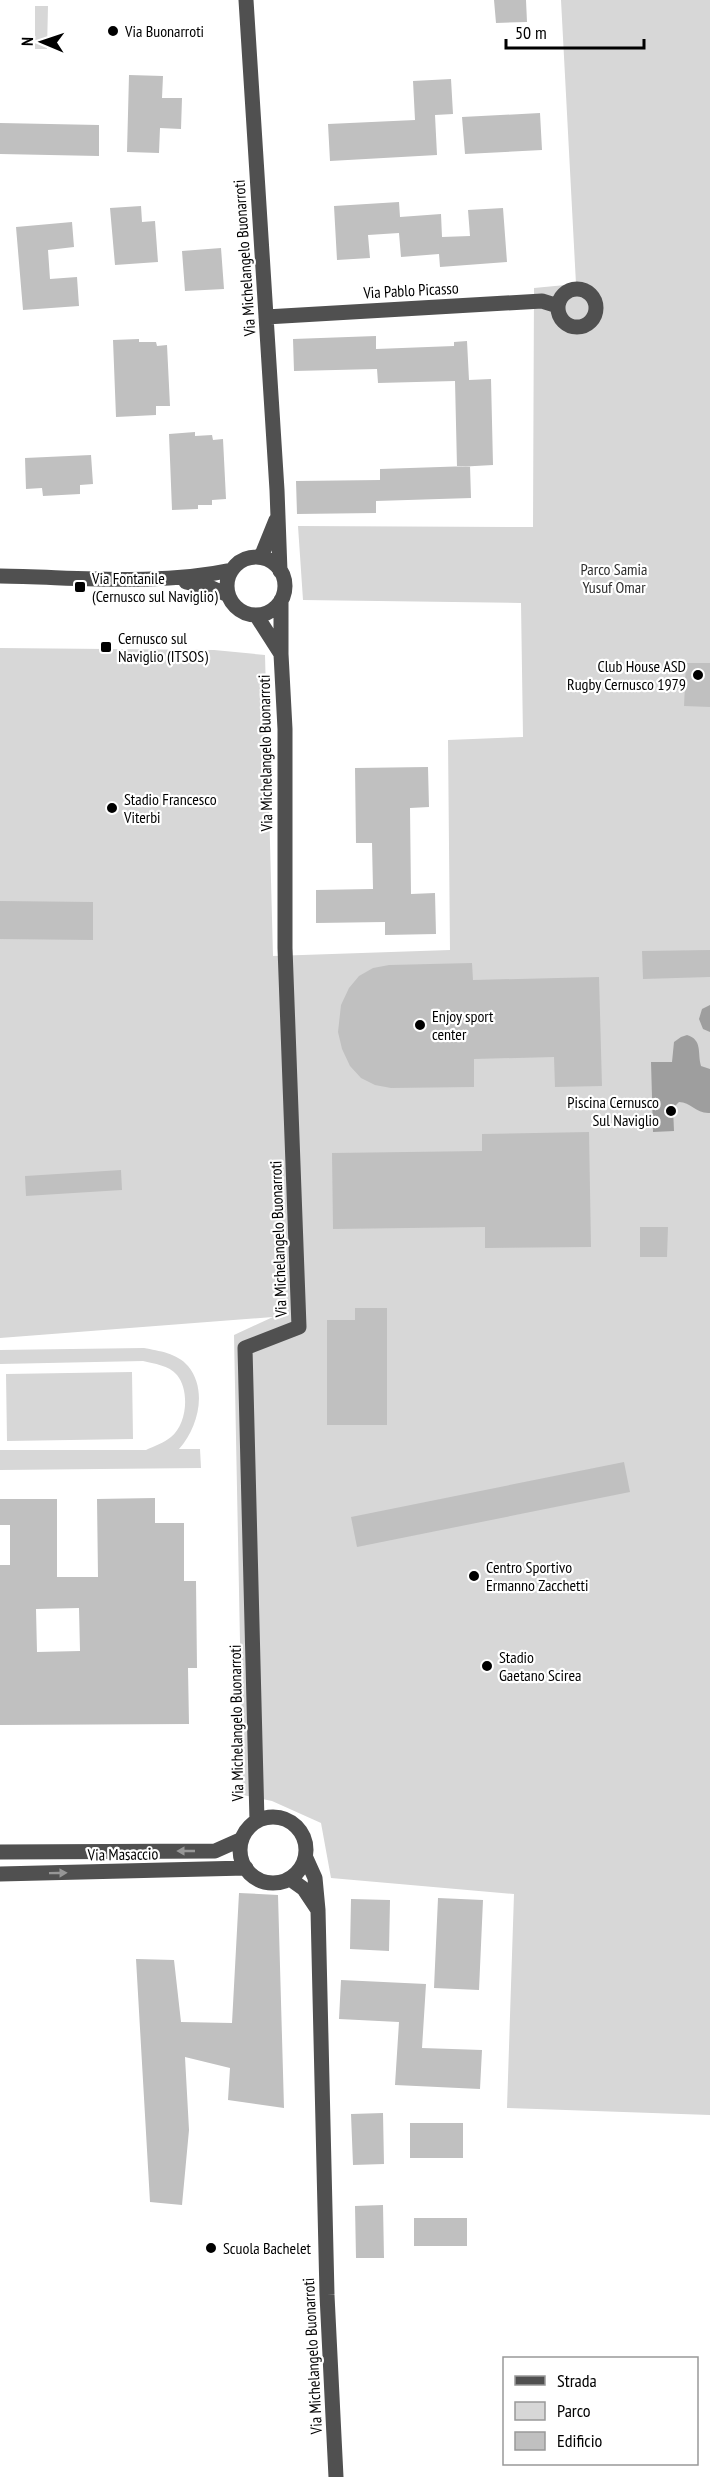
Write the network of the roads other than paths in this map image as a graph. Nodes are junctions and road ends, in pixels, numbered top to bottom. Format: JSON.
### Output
{"nodes":[{"id":1,"x":246,"y":0,"type":"edge"},
{"id":2,"x":558,"y":306,"type":"dead end"},
{"id":3,"x":266,"y":316,"type":"junction"},
{"id":4,"x":279,"y":514,"type":"junction"},
{"id":5,"x":261,"y":557,"type":"junction"},
{"id":6,"x":232,"y":570,"type":"junction"},
{"id":7,"x":280,"y":571,"type":"junction"},
{"id":8,"x":0,"y":576,"type":"edge"},
{"id":9,"x":168,"y":579,"type":"junction"},
{"id":10,"x":228,"y":595,"type":"junction"},
{"id":11,"x":281,"y":600,"type":"junction"},
{"id":12,"x":256,"y":615,"type":"junction"},
{"id":13,"x":281,"y":654,"type":"junction"},
{"id":14,"x":257,"y":1821,"type":"junction"},
{"id":15,"x":242,"y":1839,"type":"junction"},
{"id":16,"x":0,"y":1852,"type":"edge"},
{"id":17,"x":306,"y":1858,"type":"junction"},
{"id":18,"x":246,"y":1868,"type":"junction"},
{"id":19,"x":0,"y":1874,"type":"edge"},
{"id":20,"x":290,"y":1879,"type":"junction"},
{"id":21,"x":318,"y":1910,"type":"junction"},
{"id":22,"x":336,"y":2477,"type":"edge"}],
"edges":[{"from":1,"to":3,"type":"street","name":"Via Michelangelo Buonarroti"},
{"from":2,"to":3,"type":"street","name":"Via Pablo Picasso"},
{"from":3,"to":4,"type":"street","name":"Via Michelangelo Buonarroti"},
{"from":4,"to":5,"type":"street","name":"Via Michelangelo Buonarroti"},
{"from":4,"to":7,"type":"street","name":"Via Michelangelo Buonarroti"},
{"from":5,"to":6,"type":"street"},
{"from":5,"to":7,"type":"street"},
{"from":6,"to":9,"type":"street"},
{"from":6,"to":10,"type":"street"},
{"from":7,"to":11,"type":"street"},
{"from":8,"to":9,"type":"street"},
{"from":9,"to":10,"type":"street"},
{"from":10,"to":12,"type":"street"},
{"from":11,"to":12,"type":"street"},
{"from":11,"to":13,"type":"street","name":"Via Michelangelo Buonarroti"},
{"from":12,"to":13,"type":"street","name":"Via Michelangelo Buonarroti"},
{"from":13,"to":14,"type":"street","name":"Via Michelangelo Buonarroti"},
{"from":14,"to":15,"type":"street","name":"Via Masaccio"},
{"from":14,"to":17,"type":"street"},
{"from":15,"to":16,"type":"street","name":"Via Masaccio","one_way":true},
{"from":15,"to":18,"type":"street"},
{"from":17,"to":20,"type":"street"},
{"from":17,"to":21,"type":"street","name":"Via Michelangelo Buonarroti"},
{"from":19,"to":18,"type":"street","name":"Via Masaccio","one_way":true},
{"from":18,"to":20,"type":"street"},
{"from":20,"to":21,"type":"street"},
{"from":21,"to":22,"type":"street","name":"Via Michelangelo Buonarroti"}]}
